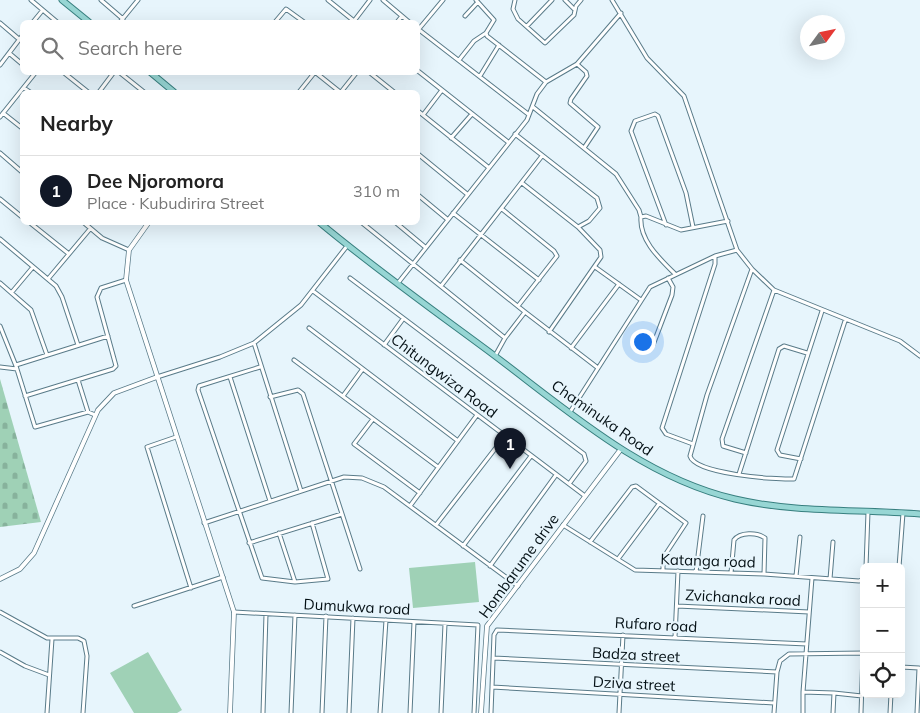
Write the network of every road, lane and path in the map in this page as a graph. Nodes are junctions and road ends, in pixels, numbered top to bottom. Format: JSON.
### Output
{"nodes":[{"id":1,"x":31,"y":0,"type":"edge"},
{"id":2,"x":62,"y":0,"type":"edge"},
{"id":3,"x":101,"y":0,"type":"edge"},
{"id":4,"x":138,"y":0,"type":"edge"},
{"id":5,"x":328,"y":0,"type":"edge"},
{"id":6,"x":370,"y":0,"type":"edge"},
{"id":7,"x":383,"y":0,"type":"edge"},
{"id":8,"x":515,"y":0,"type":"edge"},
{"id":9,"x":552,"y":0,"type":"edge"},
{"id":10,"x":564,"y":0,"type":"edge"},
{"id":11,"x":581,"y":0,"type":"edge"},
{"id":12,"x":612,"y":0,"type":"edge"},
{"id":13,"x":442,"y":1,"type":"edge"},
{"id":14,"x":477,"y":1,"type":"edge"},
{"id":15,"x":575,"y":10,"type":"junction"},
{"id":16,"x":42,"y":11,"type":"junction"},
{"id":17,"x":621,"y":13,"type":"junction"},
{"id":18,"x":402,"y":16,"type":"junction"},
{"id":19,"x":465,"y":16,"type":"dead end"},
{"id":20,"x":123,"y":18,"type":"joint"},
{"id":21,"x":35,"y":20,"type":"edge"},
{"id":22,"x":54,"y":20,"type":"edge"},
{"id":23,"x":87,"y":20,"type":"edge"},
{"id":24,"x":278,"y":20,"type":"edge"},
{"id":25,"x":301,"y":20,"type":"edge"},
{"id":26,"x":351,"y":20,"type":"edge"},
{"id":27,"x":355,"y":20,"type":"edge"},
{"id":28,"x":399,"y":20,"type":"edge"},
{"id":29,"x":407,"y":20,"type":"edge"},
{"id":30,"x":0,"y":23,"type":"edge"},
{"id":31,"x":527,"y":26,"type":"junction"},
{"id":32,"x":420,"y":28,"type":"edge"},
{"id":33,"x":420,"y":31,"type":"edge"},
{"id":34,"x":486,"y":33,"type":"junction"},
{"id":35,"x":20,"y":37,"type":"edge"},
{"id":36,"x":20,"y":39,"type":"edge"},
{"id":37,"x":499,"y":46,"type":"junction"},
{"id":38,"x":9,"y":53,"type":"junction"},
{"id":39,"x":459,"y":60,"type":"junction"},
{"id":40,"x":20,"y":62,"type":"edge"},
{"id":41,"x":577,"y":64,"type":"junction"},
{"id":42,"x":0,"y":65,"type":"edge"},
{"id":43,"x":420,"y":73,"type":"edge"},
{"id":44,"x":34,"y":75,"type":"edge"},
{"id":45,"x":67,"y":75,"type":"edge"},
{"id":46,"x":112,"y":75,"type":"edge"},
{"id":47,"x":123,"y":75,"type":"edge"},
{"id":48,"x":154,"y":75,"type":"edge"},
{"id":49,"x":313,"y":75,"type":"edge"},
{"id":50,"x":319,"y":75,"type":"edge"},
{"id":51,"x":355,"y":75,"type":"edge"},
{"id":52,"x":373,"y":75,"type":"edge"},
{"id":53,"x":480,"y":76,"type":"junction"},
{"id":54,"x":546,"y":82,"type":"junction"},
{"id":55,"x":24,"y":88,"type":"joint"},
{"id":56,"x":27,"y":90,"type":"edge"},
{"id":57,"x":86,"y":90,"type":"edge"},
{"id":58,"x":100,"y":90,"type":"edge"},
{"id":59,"x":142,"y":90,"type":"edge"},
{"id":60,"x":172,"y":90,"type":"edge"},
{"id":61,"x":301,"y":90,"type":"edge"},
{"id":62,"x":338,"y":90,"type":"edge"},
{"id":63,"x":343,"y":90,"type":"edge"},
{"id":64,"x":392,"y":90,"type":"edge"},
{"id":65,"x":442,"y":90,"type":"junction"},
{"id":66,"x":20,"y":93,"type":"edge"},
{"id":67,"x":532,"y":107,"type":"junction"},
{"id":68,"x":4,"y":113,"type":"junction"},
{"id":69,"x":420,"y":113,"type":"edge"},
{"id":70,"x":472,"y":114,"type":"junction"},
{"id":71,"x":529,"y":114,"type":"junction"},
{"id":72,"x":423,"y":115,"type":"junction"},
{"id":73,"x":0,"y":117,"type":"edge"},
{"id":74,"x":20,"y":126,"type":"edge"},
{"id":75,"x":515,"y":134,"type":"junction"},
{"id":76,"x":451,"y":138,"type":"junction"},
{"id":77,"x":508,"y":142,"type":"junction"},
{"id":78,"x":584,"y":148,"type":"junction"},
{"id":79,"x":0,"y":153,"type":"edge"},
{"id":80,"x":420,"y":156,"type":"edge"},
{"id":81,"x":542,"y":156,"type":"junction"},
{"id":82,"x":488,"y":167,"type":"junction"},
{"id":83,"x":20,"y":170,"type":"edge"},
{"id":84,"x":522,"y":183,"type":"junction"},
{"id":85,"x":468,"y":194,"type":"junction"},
{"id":86,"x":420,"y":198,"type":"edge"},
{"id":87,"x":0,"y":199,"type":"edge"},
{"id":88,"x":502,"y":209,"type":"junction"},
{"id":89,"x":453,"y":212,"type":"junction"},
{"id":90,"x":20,"y":215,"type":"edge"},
{"id":91,"x":641,"y":217,"type":"junction"},
{"id":92,"x":447,"y":219,"type":"junction"},
{"id":93,"x":728,"y":222,"type":"junction"},
{"id":94,"x":33,"y":225,"type":"edge"},
{"id":95,"x":86,"y":225,"type":"edge"},
{"id":96,"x":147,"y":225,"type":"edge"},
{"id":97,"x":323,"y":225,"type":"edge"},
{"id":98,"x":365,"y":225,"type":"edge"},
{"id":99,"x":399,"y":225,"type":"edge"},
{"id":100,"x":666,"y":225,"type":"junction"},
{"id":101,"x":578,"y":227,"type":"junction"},
{"id":102,"x":693,"y":227,"type":"junction"},
{"id":103,"x":90,"y":229,"type":"junction"},
{"id":104,"x":481,"y":234,"type":"junction"},
{"id":105,"x":0,"y":239,"type":"edge"},
{"id":106,"x":348,"y":246,"type":"junction"},
{"id":107,"x":425,"y":247,"type":"junction"},
{"id":108,"x":129,"y":250,"type":"junction"},
{"id":109,"x":737,"y":250,"type":"junction"},
{"id":110,"x":69,"y":254,"type":"junction"},
{"id":111,"x":716,"y":256,"type":"junction"},
{"id":112,"x":460,"y":260,"type":"junction"},
{"id":113,"x":412,"y":264,"type":"junction"},
{"id":114,"x":33,"y":267,"type":"junction"},
{"id":115,"x":596,"y":267,"type":"junction"},
{"id":116,"x":752,"y":269,"type":"junction"},
{"id":117,"x":675,"y":274,"type":"junction"},
{"id":118,"x":350,"y":278,"type":"dead end"},
{"id":119,"x":668,"y":278,"type":"junction"},
{"id":120,"x":48,"y":279,"type":"junction"},
{"id":121,"x":126,"y":280,"type":"junction"},
{"id":122,"x":539,"y":280,"type":"junction"},
{"id":123,"x":0,"y":283,"type":"edge"},
{"id":124,"x":398,"y":283,"type":"junction"},
{"id":125,"x":619,"y":284,"type":"junction"},
{"id":126,"x":441,"y":286,"type":"junction"},
{"id":127,"x":774,"y":290,"type":"junction"},
{"id":128,"x":313,"y":291,"type":"junction"},
{"id":129,"x":12,"y":292,"type":"junction"},
{"id":130,"x":641,"y":300,"type":"junction"},
{"id":131,"x":518,"y":306,"type":"junction"},
{"id":132,"x":822,"y":311,"type":"junction"},
{"id":133,"x":526,"y":312,"type":"junction"},
{"id":134,"x":403,"y":319,"type":"junction"},
{"id":135,"x":845,"y":321,"type":"junction"},
{"id":136,"x":0,"y":326,"type":"edge"},
{"id":137,"x":309,"y":328,"type":"dead end"},
{"id":138,"x":549,"y":332,"type":"junction"},
{"id":139,"x":108,"y":336,"type":"junction"},
{"id":140,"x":505,"y":338,"type":"junction"},
{"id":141,"x":254,"y":343,"type":"junction"},
{"id":142,"x":78,"y":345,"type":"junction"},
{"id":143,"x":384,"y":345,"type":"junction"},
{"id":144,"x":652,"y":345,"type":"dead end"},
{"id":145,"x":571,"y":348,"type":"junction"},
{"id":146,"x":807,"y":353,"type":"junction"},
{"id":147,"x":47,"y":356,"type":"junction"},
{"id":148,"x":495,"y":356,"type":"junction"},
{"id":149,"x":920,"y":356,"type":"edge"},
{"id":150,"x":294,"y":360,"type":"dead end"},
{"id":151,"x":260,"y":366,"type":"junction"},
{"id":152,"x":0,"y":367,"type":"edge"},
{"id":153,"x":16,"y":367,"type":"junction"},
{"id":154,"x":598,"y":368,"type":"junction"},
{"id":155,"x":362,"y":370,"type":"junction"},
{"id":156,"x":157,"y":377,"type":"junction"},
{"id":157,"x":230,"y":377,"type":"junction"},
{"id":158,"x":78,"y":380,"type":"junction"},
{"id":159,"x":25,"y":396,"type":"junction"},
{"id":160,"x":343,"y":396,"type":"junction"},
{"id":161,"x":270,"y":397,"type":"junction"},
{"id":162,"x":88,"y":412,"type":"junction"},
{"id":163,"x":570,"y":412,"type":"junction"},
{"id":164,"x":95,"y":415,"type":"junction"},
{"id":165,"x":478,"y":415,"type":"junction"},
{"id":166,"x":373,"y":419,"type":"junction"},
{"id":167,"x":505,"y":436,"type":"junction"},
{"id":168,"x":176,"y":437,"type":"junction"},
{"id":169,"x":458,"y":441,"type":"junction"},
{"id":170,"x":693,"y":444,"type":"junction"},
{"id":171,"x":620,"y":449,"type":"junction"},
{"id":172,"x":746,"y":453,"type":"junction"},
{"id":173,"x":531,"y":456,"type":"junction"},
{"id":174,"x":801,"y":459,"type":"junction"},
{"id":175,"x":438,"y":467,"type":"junction"},
{"id":176,"x":739,"y":474,"type":"junction"},
{"id":177,"x":556,"y":475,"type":"junction"},
{"id":178,"x":331,"y":481,"type":"junction"},
{"id":179,"x":569,"y":484,"type":"junction"},
{"id":180,"x":301,"y":491,"type":"junction"},
{"id":181,"x":420,"y":493,"type":"junction"},
{"id":182,"x":585,"y":496,"type":"junction"},
{"id":183,"x":270,"y":500,"type":"junction"},
{"id":184,"x":658,"y":504,"type":"junction"},
{"id":185,"x":410,"y":506,"type":"junction"},
{"id":186,"x":238,"y":511,"type":"junction"},
{"id":187,"x":868,"y":511,"type":"junction"},
{"id":188,"x":903,"y":512,"type":"junction"},
{"id":189,"x":342,"y":514,"type":"junction"},
{"id":190,"x":920,"y":514,"type":"edge"},
{"id":191,"x":702,"y":516,"type":"dead end"},
{"id":192,"x":204,"y":523,"type":"junction"},
{"id":193,"x":312,"y":523,"type":"junction"},
{"id":194,"x":436,"y":525,"type":"junction"},
{"id":195,"x":563,"y":525,"type":"junction"},
{"id":196,"x":280,"y":533,"type":"junction"},
{"id":197,"x":800,"y":537,"type":"dead end"},
{"id":198,"x":590,"y":542,"type":"junction"},
{"id":199,"x":833,"y":542,"type":"dead end"},
{"id":200,"x":249,"y":543,"type":"junction"},
{"id":201,"x":463,"y":546,"type":"junction"},
{"id":202,"x":618,"y":559,"type":"junction"},
{"id":203,"x":866,"y":563,"type":"edge"},
{"id":204,"x":899,"y":563,"type":"edge"},
{"id":205,"x":490,"y":566,"type":"junction"},
{"id":206,"x":360,"y":569,"type":"dead end"},
{"id":207,"x":663,"y":571,"type":"junction"},
{"id":208,"x":678,"y":571,"type":"junction"},
{"id":209,"x":696,"y":572,"type":"junction"},
{"id":210,"x":731,"y":573,"type":"junction"},
{"id":211,"x":764,"y":574,"type":"junction"},
{"id":212,"x":796,"y":576,"type":"junction"},
{"id":213,"x":223,"y":577,"type":"junction"},
{"id":214,"x":0,"y":578,"type":"edge"},
{"id":215,"x":812,"y":578,"type":"junction"},
{"id":216,"x":830,"y":579,"type":"junction"},
{"id":217,"x":860,"y":581,"type":"edge"},
{"id":218,"x":296,"y":582,"type":"junction"},
{"id":219,"x":518,"y":586,"type":"junction"},
{"id":220,"x":191,"y":588,"type":"junction"},
{"id":221,"x":134,"y":606,"type":"dead end"},
{"id":222,"x":677,"y":606,"type":"junction"},
{"id":223,"x":0,"y":612,"type":"edge"},
{"id":224,"x":234,"y":612,"type":"junction"},
{"id":225,"x":809,"y":612,"type":"junction"},
{"id":226,"x":266,"y":614,"type":"junction"},
{"id":227,"x":295,"y":615,"type":"junction"},
{"id":228,"x":326,"y":616,"type":"junction"},
{"id":229,"x":353,"y":618,"type":"junction"},
{"id":230,"x":386,"y":620,"type":"junction"},
{"id":231,"x":414,"y":622,"type":"junction"},
{"id":232,"x":445,"y":624,"type":"junction"},
{"id":233,"x":623,"y":635,"type":"junction"},
{"id":234,"x":675,"y":637,"type":"junction"},
{"id":235,"x":52,"y":639,"type":"junction"},
{"id":236,"x":807,"y":644,"type":"junction"},
{"id":237,"x":0,"y":652,"type":"edge"},
{"id":238,"x":807,"y":652,"type":"junction"},
{"id":239,"x":860,"y":653,"type":"edge"},
{"id":240,"x":493,"y":658,"type":"junction"},
{"id":241,"x":622,"y":665,"type":"junction"},
{"id":242,"x":905,"y":668,"type":"edge"},
{"id":243,"x":919,"y":668,"type":"edge"},
{"id":244,"x":777,"y":672,"type":"junction"},
{"id":245,"x":49,"y":675,"type":"junction"},
{"id":246,"x":492,"y":687,"type":"junction"},
{"id":247,"x":803,"y":692,"type":"junction"},
{"id":248,"x":834,"y":693,"type":"junction"},
{"id":249,"x":620,"y":695,"type":"junction"},
{"id":250,"x":860,"y":696,"type":"edge"},
{"id":251,"x":862,"y":698,"type":"edge"},
{"id":252,"x":892,"y":698,"type":"edge"},
{"id":253,"x":774,"y":703,"type":"junction"},
{"id":254,"x":47,"y":713,"type":"edge"},
{"id":255,"x":83,"y":713,"type":"edge"},
{"id":256,"x":230,"y":713,"type":"edge"},
{"id":257,"x":262,"y":713,"type":"edge"},
{"id":258,"x":290,"y":713,"type":"edge"},
{"id":259,"x":322,"y":713,"type":"edge"},
{"id":260,"x":349,"y":713,"type":"edge"},
{"id":261,"x":380,"y":713,"type":"edge"},
{"id":262,"x":410,"y":713,"type":"edge"},
{"id":263,"x":440,"y":713,"type":"edge"},
{"id":264,"x":474,"y":713,"type":"edge"},
{"id":265,"x":481,"y":713,"type":"edge"},
{"id":266,"x":491,"y":713,"type":"edge"},
{"id":267,"x":619,"y":713,"type":"edge"},
{"id":268,"x":774,"y":713,"type":"edge"},
{"id":269,"x":803,"y":713,"type":"edge"},
{"id":270,"x":833,"y":713,"type":"edge"},
{"id":271,"x":861,"y":713,"type":"edge"},
{"id":272,"x":890,"y":713,"type":"edge"},
{"id":273,"x":917,"y":713,"type":"edge"}],
"edges":[{"from":1,"to":16,"type":"street"},
{"from":2,"to":23,"type":"main road"},
{"from":3,"to":20,"type":"street"},
{"from":4,"to":20,"type":"street"},
{"from":5,"to":26,"type":"street"},
{"from":6,"to":27,"type":"street"},
{"from":7,"to":18,"type":"street"},
{"from":8,"to":31,"type":"street"},
{"from":9,"to":31,"type":"street"},
{"from":10,"to":15,"type":"street"},
{"from":11,"to":15,"type":"street"},
{"from":12,"to":17,"type":"street"},
{"from":13,"to":32,"type":"street"},
{"from":14,"to":19,"type":"street"},
{"from":14,"to":34,"type":"street"},
{"from":15,"to":31,"type":"street"},
{"from":16,"to":21,"type":"street"},
{"from":16,"to":22,"type":"street"},
{"from":17,"to":41,"type":"street"},
{"from":17,"to":93,"type":"street"},
{"from":18,"to":28,"type":"street"},
{"from":18,"to":29,"type":"street"},
{"from":24,"to":25,"type":"street"},
{"from":30,"to":35,"type":"street"},
{"from":33,"to":39,"type":"street"},
{"from":34,"to":37,"type":"street"},
{"from":34,"to":39,"type":"street"},
{"from":36,"to":38,"type":"street"},
{"from":37,"to":53,"type":"street"},
{"from":37,"to":54,"type":"street"},
{"from":38,"to":40,"type":"street"},
{"from":38,"to":42,"type":"street"},
{"from":39,"to":53,"type":"street"},
{"from":41,"to":54,"type":"street"},
{"from":41,"to":78,"type":"street"},
{"from":43,"to":65,"type":"street"},
{"from":44,"to":55,"type":"street"},
{"from":45,"to":57,"type":"street"},
{"from":46,"to":58,"type":"street"},
{"from":47,"to":59,"type":"street"},
{"from":48,"to":60,"type":"main road"},
{"from":49,"to":61,"type":"street"},
{"from":50,"to":62,"type":"street"},
{"from":51,"to":63,"type":"street"},
{"from":52,"to":64,"type":"street"},
{"from":53,"to":71,"type":"street"},
{"from":54,"to":67,"type":"street"},
{"from":55,"to":56,"type":"street"},
{"from":65,"to":70,"type":"street"},
{"from":65,"to":72,"type":"street"},
{"from":66,"to":68,"type":"street"},
{"from":67,"to":71,"type":"street"},
{"from":67,"to":78,"type":"street"},
{"from":68,"to":73,"type":"street"},
{"from":68,"to":74,"type":"street"},
{"from":69,"to":72,"type":"street"},
{"from":70,"to":76,"type":"street"},
{"from":70,"to":77,"type":"street"},
{"from":71,"to":75,"type":"street"},
{"from":72,"to":76,"type":"street"},
{"from":75,"to":77,"type":"street"},
{"from":75,"to":81,"type":"street"},
{"from":76,"to":82,"type":"street"},
{"from":77,"to":82,"type":"street"},
{"from":78,"to":91,"type":"street"},
{"from":79,"to":83,"type":"street"},
{"from":80,"to":85,"type":"street"},
{"from":81,"to":84,"type":"street"},
{"from":81,"to":101,"type":"street"},
{"from":82,"to":85,"type":"street"},
{"from":84,"to":88,"type":"street"},
{"from":84,"to":101,"type":"street"},
{"from":85,"to":89,"type":"street"},
{"from":86,"to":92,"type":"street"},
{"from":87,"to":90,"type":"street"},
{"from":88,"to":104,"type":"street"},
{"from":88,"to":122,"type":"street"},
{"from":89,"to":92,"type":"street"},
{"from":89,"to":104,"type":"street"},
{"from":91,"to":100,"type":"street"},
{"from":91,"to":117,"type":"street"},
{"from":92,"to":107,"type":"street"},
{"from":93,"to":102,"type":"street"},
{"from":93,"to":109,"type":"street"},
{"from":94,"to":110,"type":"street"},
{"from":95,"to":103,"type":"street"},
{"from":96,"to":108,"type":"street"},
{"from":97,"to":106,"type":"main road","name":"Chaminuka Road"},
{"from":98,"to":113,"type":"street"},
{"from":99,"to":107,"type":"street"},
{"from":100,"to":102,"type":"street"},
{"from":100,"to":102,"type":"street"},
{"from":101,"to":115,"type":"street"},
{"from":103,"to":108,"type":"street"},
{"from":103,"to":110,"type":"street"},
{"from":104,"to":112,"type":"street"},
{"from":104,"to":122,"type":"street"},
{"from":105,"to":114,"type":"street"},
{"from":106,"to":124,"type":"main road","name":"Chaminuka Road"},
{"from":106,"to":128,"type":"street"},
{"from":107,"to":113,"type":"street"},
{"from":108,"to":121,"type":"street"},
{"from":109,"to":111,"type":"street"},
{"from":109,"to":116,"type":"street"},
{"from":110,"to":120,"type":"street"},
{"from":111,"to":117,"type":"street"},
{"from":111,"to":170,"type":"street"},
{"from":112,"to":126,"type":"street"},
{"from":112,"to":131,"type":"street"},
{"from":113,"to":124,"type":"street"},
{"from":113,"to":126,"type":"street"},
{"from":114,"to":120,"type":"street"},
{"from":114,"to":129,"type":"street"},
{"from":115,"to":125,"type":"street"},
{"from":115,"to":138,"type":"street"},
{"from":116,"to":127,"type":"street"},
{"from":116,"to":170,"type":"street"},
{"from":117,"to":119,"type":"street"},
{"from":118,"to":134,"type":"street"},
{"from":119,"to":130,"type":"street"},
{"from":119,"to":144,"type":"street"},
{"from":120,"to":142,"type":"street"},
{"from":121,"to":139,"type":"street"},
{"from":121,"to":156,"type":"street"},
{"from":122,"to":131,"type":"street"},
{"from":123,"to":129,"type":"street"},
{"from":124,"to":148,"type":"main road","name":"Chaminuka Road"},
{"from":125,"to":130,"type":"street"},
{"from":125,"to":145,"type":"street"},
{"from":126,"to":140,"type":"street"},
{"from":127,"to":132,"type":"street"},
{"from":127,"to":172,"type":"street"},
{"from":128,"to":141,"type":"street"},
{"from":128,"to":143,"type":"street","name":"Chitungwiza Road"},
{"from":129,"to":147,"type":"street"},
{"from":130,"to":154,"type":"street"},
{"from":131,"to":133,"type":"street"},
{"from":132,"to":135,"type":"street"},
{"from":132,"to":146,"type":"street"},
{"from":133,"to":138,"type":"street"},
{"from":133,"to":140,"type":"street"},
{"from":134,"to":143,"type":"street"},
{"from":134,"to":179,"type":"street"},
{"from":135,"to":149,"type":"street"},
{"from":135,"to":174,"type":"street"},
{"from":136,"to":153,"type":"street"},
{"from":137,"to":155,"type":"street"},
{"from":138,"to":145,"type":"street"},
{"from":139,"to":142,"type":"street"},
{"from":139,"to":158,"type":"street"},
{"from":140,"to":148,"type":"street"},
{"from":141,"to":151,"type":"street"},
{"from":141,"to":156,"type":"street"},
{"from":142,"to":147,"type":"street"},
{"from":143,"to":165,"type":"street","name":"Chitungwiza Road"},
{"from":145,"to":154,"type":"street"},
{"from":146,"to":172,"type":"street"},
{"from":146,"to":174,"type":"street"},
{"from":147,"to":153,"type":"street"},
{"from":148,"to":163,"type":"main road","name":"Chaminuka Road"},
{"from":150,"to":160,"type":"street"},
{"from":151,"to":157,"type":"street"},
{"from":151,"to":161,"type":"street"},
{"from":152,"to":153,"type":"street"},
{"from":153,"to":159,"type":"street"},
{"from":154,"to":163,"type":"street"},
{"from":155,"to":160,"type":"street"},
{"from":155,"to":169,"type":"street"},
{"from":156,"to":164,"type":"street"},
{"from":156,"to":168,"type":"street"},
{"from":157,"to":183,"type":"street"},
{"from":157,"to":186,"type":"street"},
{"from":158,"to":159,"type":"street"},
{"from":158,"to":162,"type":"street"},
{"from":159,"to":162,"type":"street"},
{"from":160,"to":166,"type":"street"},
{"from":161,"to":178,"type":"street"},
{"from":161,"to":180,"type":"street"},
{"from":162,"to":164,"type":"street"},
{"from":163,"to":171,"type":"main road","name":"Chaminuka Road"},
{"from":164,"to":214,"type":"street"},
{"from":165,"to":167,"type":"street","name":"Chitungwiza Road"},
{"from":165,"to":169,"type":"street"},
{"from":166,"to":175,"type":"street"},
{"from":166,"to":181,"type":"street"},
{"from":167,"to":173,"type":"street","name":"Chitungwiza Road"},
{"from":167,"to":194,"type":"street"},
{"from":168,"to":192,"type":"street"},
{"from":168,"to":220,"type":"street"},
{"from":169,"to":175,"type":"street"},
{"from":170,"to":176,"type":"street"},
{"from":171,"to":182,"type":"street","name":"Hombarume drive"},
{"from":171,"to":187,"type":"main road","name":"Chaminuka Road"},
{"from":172,"to":176,"type":"street"},
{"from":173,"to":177,"type":"street","name":"Chitungwiza Road"},
{"from":173,"to":201,"type":"street"},
{"from":174,"to":176,"type":"street"},
{"from":175,"to":181,"type":"street"},
{"from":177,"to":179,"type":"street","name":"Chitungwiza Road"},
{"from":177,"to":205,"type":"street"},
{"from":178,"to":180,"type":"street"},
{"from":178,"to":185,"type":"street"},
{"from":178,"to":189,"type":"street"},
{"from":179,"to":182,"type":"street","name":"Chitungwiza Road"},
{"from":180,"to":183,"type":"street"},
{"from":181,"to":185,"type":"street"},
{"from":182,"to":195,"type":"street","name":"Hombarume drive"},
{"from":183,"to":186,"type":"street"},
{"from":184,"to":198,"type":"street"},
{"from":184,"to":202,"type":"street"},
{"from":184,"to":207,"type":"street"},
{"from":185,"to":194,"type":"street"},
{"from":186,"to":192,"type":"street"},
{"from":186,"to":200,"type":"street"},
{"from":187,"to":188,"type":"main road","name":"Chaminuka Road"},
{"from":187,"to":203,"type":"street"},
{"from":188,"to":190,"type":"main road","name":"Chaminuka Road"},
{"from":188,"to":204,"type":"street"},
{"from":189,"to":193,"type":"street"},
{"from":189,"to":206,"type":"street"},
{"from":191,"to":209,"type":"street"},
{"from":192,"to":213,"type":"street"},
{"from":193,"to":196,"type":"street"},
{"from":193,"to":218,"type":"street"},
{"from":194,"to":201,"type":"street"},
{"from":195,"to":198,"type":"street","name":"Katanga road"},
{"from":195,"to":219,"type":"street","name":"Hombarume drive"},
{"from":196,"to":200,"type":"street"},
{"from":196,"to":218,"type":"street"},
{"from":197,"to":212,"type":"street"},
{"from":198,"to":202,"type":"street","name":"Katanga road"},
{"from":199,"to":216,"type":"street"},
{"from":200,"to":218,"type":"street"},
{"from":201,"to":205,"type":"street"},
{"from":202,"to":207,"type":"street","name":"Katanga road"},
{"from":205,"to":219,"type":"street"},
{"from":207,"to":208,"type":"street","name":"Katanga road"},
{"from":208,"to":209,"type":"street","name":"Katanga road"},
{"from":208,"to":222,"type":"street"},
{"from":209,"to":210,"type":"street","name":"Katanga road"},
{"from":210,"to":211,"type":"street","name":"Katanga road"},
{"from":210,"to":211,"type":"street"},
{"from":211,"to":212,"type":"street","name":"Katanga road"},
{"from":212,"to":215,"type":"street","name":"Katanga road"},
{"from":213,"to":220,"type":"street"},
{"from":213,"to":224,"type":"street"},
{"from":215,"to":216,"type":"street","name":"Katanga road"},
{"from":215,"to":225,"type":"street"},
{"from":216,"to":217,"type":"street","name":"Katanga road"},
{"from":219,"to":265,"type":"street","name":"Hombarume drive"},
{"from":220,"to":221,"type":"street"},
{"from":222,"to":225,"type":"street","name":"Zvichanaka road"},
{"from":222,"to":234,"type":"street"},
{"from":223,"to":235,"type":"street"},
{"from":224,"to":226,"type":"street","name":"Dumukwa road"},
{"from":224,"to":256,"type":"street"},
{"from":225,"to":236,"type":"street"},
{"from":226,"to":227,"type":"street","name":"Dumukwa road"},
{"from":226,"to":257,"type":"street"},
{"from":227,"to":228,"type":"street","name":"Dumukwa road"},
{"from":227,"to":258,"type":"street"},
{"from":228,"to":229,"type":"street","name":"Dumukwa road"},
{"from":228,"to":259,"type":"street"},
{"from":229,"to":230,"type":"street","name":"Dumukwa road"},
{"from":229,"to":260,"type":"street"},
{"from":230,"to":231,"type":"street","name":"Dumukwa road"},
{"from":230,"to":261,"type":"street"},
{"from":231,"to":232,"type":"street","name":"Dumukwa road"},
{"from":231,"to":262,"type":"street"},
{"from":232,"to":263,"type":"street"},
{"from":232,"to":264,"type":"street","name":"Dumukwa road"},
{"from":233,"to":234,"type":"street","name":"Rufaro road"},
{"from":233,"to":240,"type":"street","name":"Rufaro road"},
{"from":233,"to":241,"type":"street"},
{"from":234,"to":236,"type":"street","name":"Rufaro road"},
{"from":235,"to":245,"type":"street"},
{"from":235,"to":255,"type":"street"},
{"from":236,"to":238,"type":"street"},
{"from":237,"to":245,"type":"street"},
{"from":238,"to":239,"type":"street"},
{"from":238,"to":244,"type":"street"},
{"from":238,"to":247,"type":"street"},
{"from":240,"to":241,"type":"street","name":"Badza street"},
{"from":240,"to":246,"type":"street"},
{"from":241,"to":244,"type":"street","name":"Badza street"},
{"from":241,"to":249,"type":"street"},
{"from":242,"to":243,"type":"street"},
{"from":243,"to":273,"type":"street"},
{"from":244,"to":253,"type":"street"},
{"from":245,"to":254,"type":"street"},
{"from":246,"to":249,"type":"street","name":"Dziva street"},
{"from":246,"to":266,"type":"street"},
{"from":247,"to":248,"type":"street"},
{"from":247,"to":269,"type":"street"},
{"from":248,"to":250,"type":"street"},
{"from":248,"to":270,"type":"street"},
{"from":249,"to":253,"type":"street","name":"Dziva street"},
{"from":249,"to":267,"type":"street"},
{"from":251,"to":271,"type":"street"},
{"from":252,"to":272,"type":"street"},
{"from":253,"to":268,"type":"street"}]}
